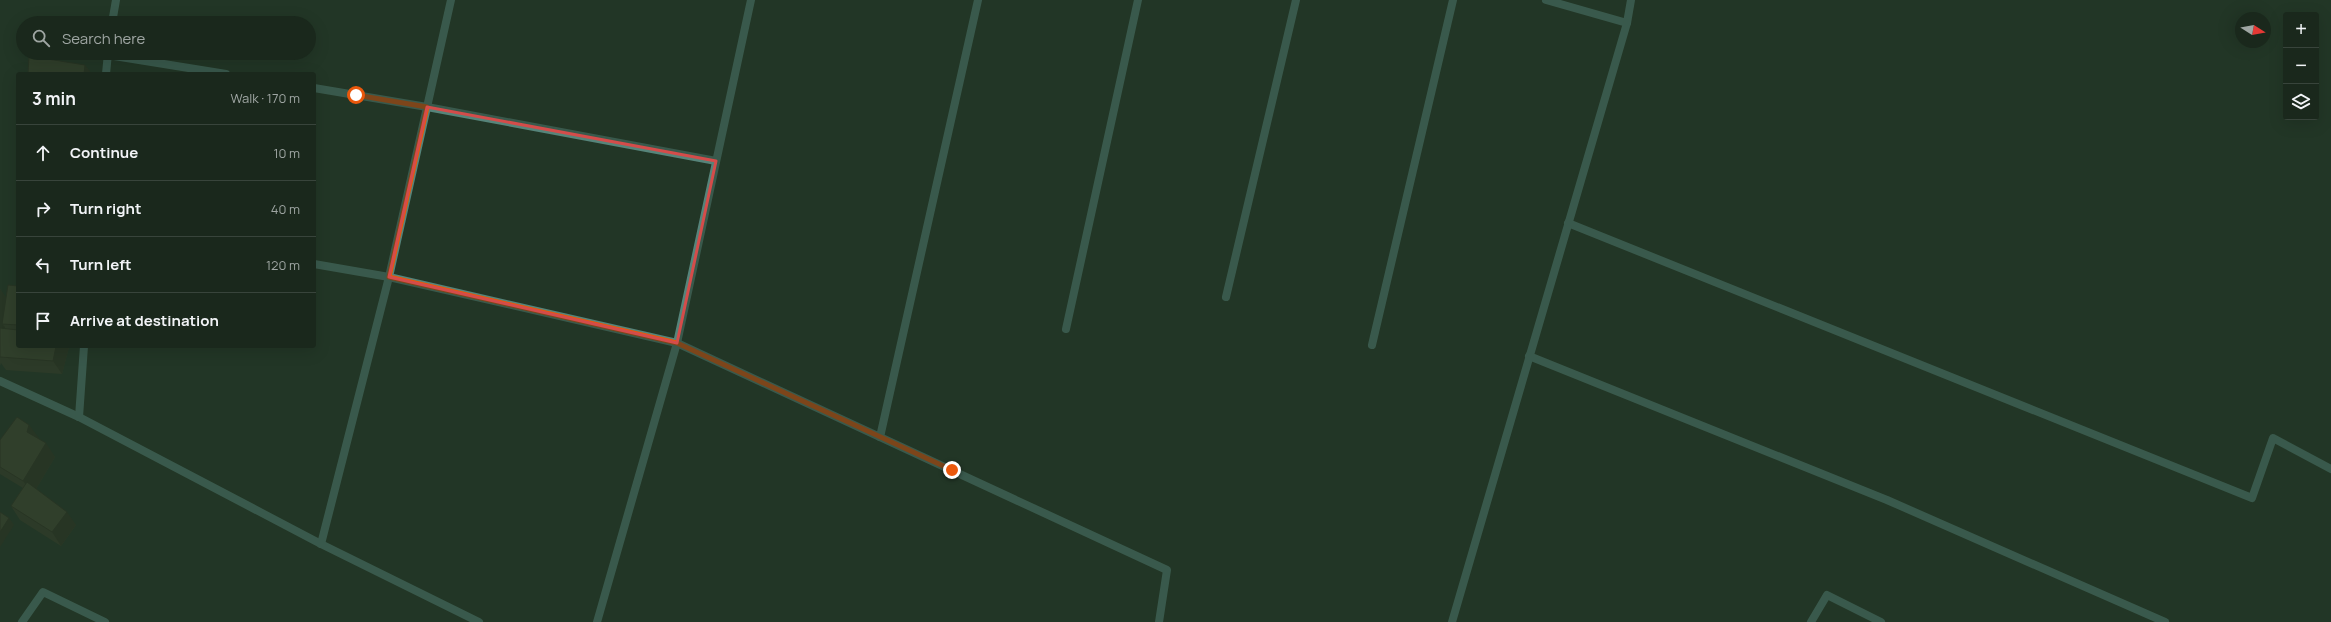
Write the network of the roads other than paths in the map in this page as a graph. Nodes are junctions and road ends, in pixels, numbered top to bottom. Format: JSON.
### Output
{"nodes":[{"id":1,"x":116,"y":0,"type":"edge"},
{"id":2,"x":451,"y":0,"type":"edge"},
{"id":3,"x":751,"y":0,"type":"edge"},
{"id":4,"x":978,"y":0,"type":"edge"},
{"id":5,"x":1138,"y":0,"type":"edge"},
{"id":6,"x":1296,"y":0,"type":"edge"},
{"id":7,"x":1453,"y":0,"type":"edge"},
{"id":8,"x":1546,"y":0,"type":"edge"},
{"id":9,"x":1632,"y":0,"type":"edge"},
{"id":10,"x":113,"y":16,"type":"edge"},
{"id":11,"x":1627,"y":23,"type":"junction"},
{"id":12,"x":107,"y":60,"type":"edge"},
{"id":13,"x":143,"y":60,"type":"edge"},
{"id":14,"x":106,"y":72,"type":"edge"},
{"id":15,"x":214,"y":72,"type":"edge"},
{"id":16,"x":316,"y":88,"type":"edge"},
{"id":17,"x":427,"y":107,"type":"junction"},
{"id":18,"x":716,"y":161,"type":"junction"},
{"id":19,"x":1568,"y":224,"type":"junction"},
{"id":20,"x":316,"y":264,"type":"edge"},
{"id":21,"x":389,"y":277,"type":"junction"},
{"id":22,"x":1226,"y":297,"type":"dead end"},
{"id":23,"x":1066,"y":329,"type":"dead end"},
{"id":24,"x":677,"y":343,"type":"junction"},
{"id":25,"x":1372,"y":345,"type":"dead end"},
{"id":26,"x":84,"y":348,"type":"edge"},
{"id":27,"x":1530,"y":356,"type":"junction"},
{"id":28,"x":0,"y":381,"type":"edge"},
{"id":29,"x":80,"y":417,"type":"junction"},
{"id":30,"x":880,"y":437,"type":"junction"},
{"id":31,"x":2331,"y":469,"type":"edge"},
{"id":32,"x":321,"y":544,"type":"junction"},
{"id":33,"x":22,"y":622,"type":"edge"},
{"id":34,"x":105,"y":622,"type":"edge"},
{"id":35,"x":479,"y":622,"type":"edge"},
{"id":36,"x":596,"y":622,"type":"edge"},
{"id":37,"x":1159,"y":622,"type":"edge"},
{"id":38,"x":1452,"y":622,"type":"edge"},
{"id":39,"x":1811,"y":622,"type":"edge"},
{"id":40,"x":1880,"y":622,"type":"edge"},
{"id":41,"x":2165,"y":622,"type":"edge"}],
"edges":[{"from":1,"to":10,"type":"street"},
{"from":2,"to":17,"type":"street"},
{"from":3,"to":18,"type":"street"},
{"from":4,"to":30,"type":"street"},
{"from":5,"to":23,"type":"street"},
{"from":6,"to":22,"type":"street"},
{"from":7,"to":25,"type":"street"},
{"from":8,"to":11,"type":"street"},
{"from":9,"to":11,"type":"street"},
{"from":11,"to":19,"type":"street"},
{"from":12,"to":14,"type":"street"},
{"from":13,"to":15,"type":"street"},
{"from":16,"to":17,"type":"street"},
{"from":17,"to":18,"type":"street"},
{"from":17,"to":21,"type":"street"},
{"from":18,"to":24,"type":"street"},
{"from":19,"to":27,"type":"street"},
{"from":19,"to":31,"type":"street"},
{"from":20,"to":21,"type":"street"},
{"from":21,"to":24,"type":"street"},
{"from":21,"to":32,"type":"street"},
{"from":24,"to":30,"type":"street"},
{"from":24,"to":36,"type":"street"},
{"from":26,"to":29,"type":"street"},
{"from":27,"to":38,"type":"street"},
{"from":27,"to":41,"type":"street"},
{"from":28,"to":29,"type":"street"},
{"from":29,"to":32,"type":"street"},
{"from":30,"to":37,"type":"street"},
{"from":32,"to":35,"type":"street"},
{"from":33,"to":34,"type":"street"},
{"from":39,"to":40,"type":"street"}]}
